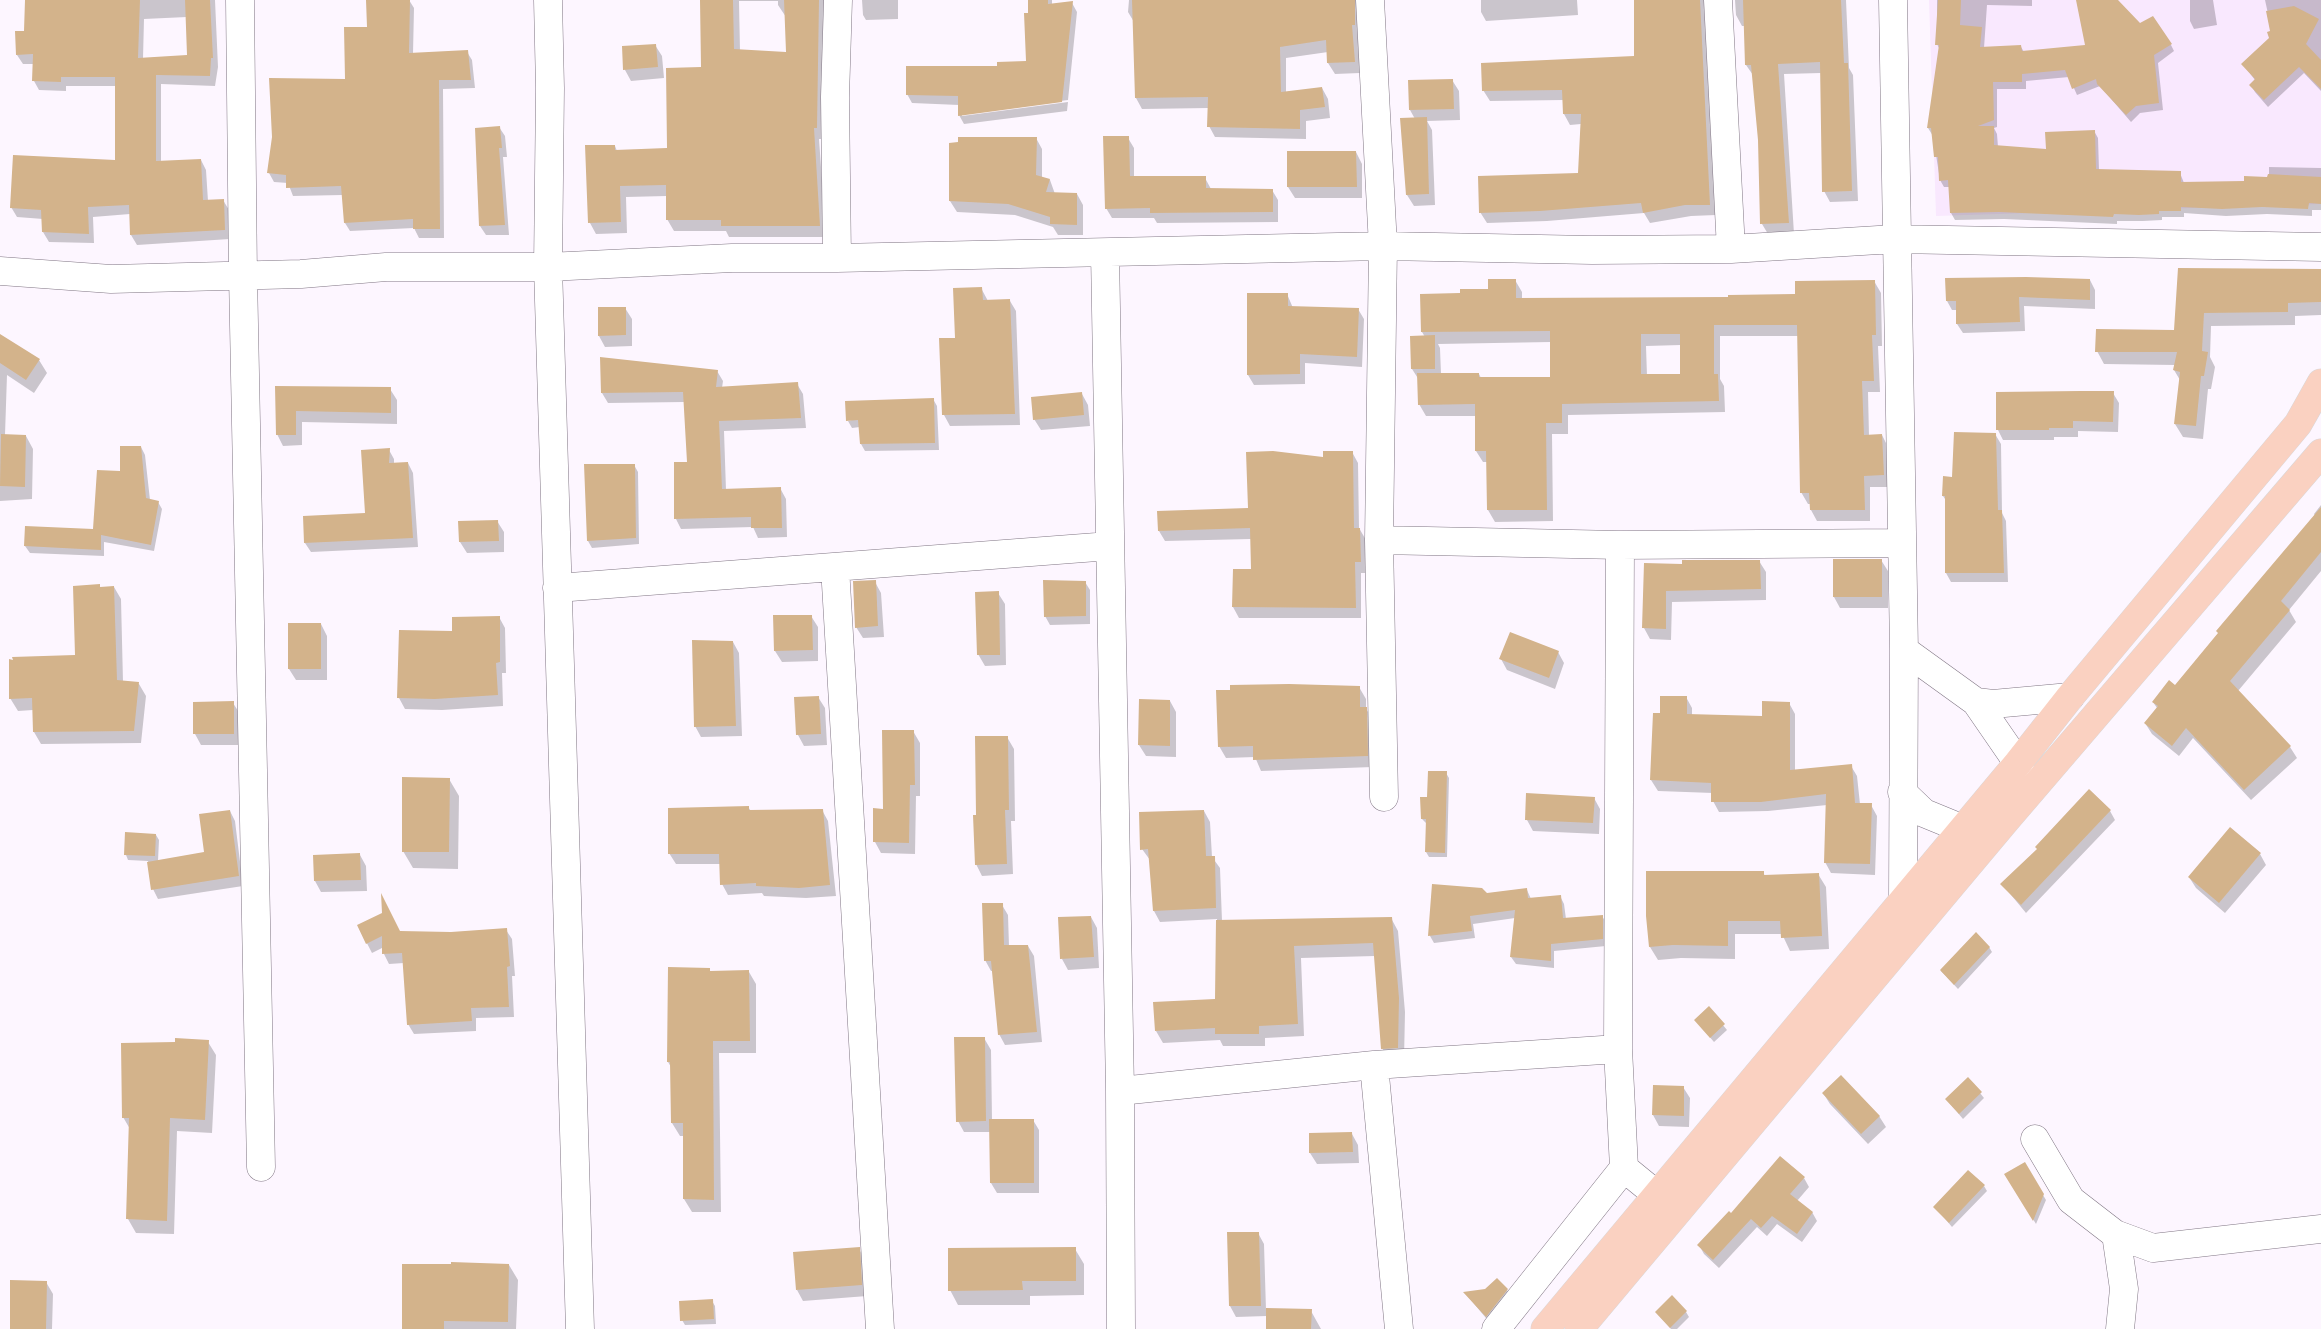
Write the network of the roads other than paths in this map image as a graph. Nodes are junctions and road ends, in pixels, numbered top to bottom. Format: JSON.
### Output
{"nodes":[{"id":1,"x":240,"y":0,"type":"edge"},
{"id":2,"x":548,"y":0,"type":"edge"},
{"id":3,"x":838,"y":0,"type":"edge"},
{"id":4,"x":1370,"y":0,"type":"edge"},
{"id":5,"x":1718,"y":0,"type":"edge"},
{"id":6,"x":1893,"y":0,"type":"edge"},
{"id":7,"x":1895,"y":239,"type":"junction"},
{"id":8,"x":1384,"y":246,"type":"junction"},
{"id":9,"x":2321,"y":247,"type":"edge"},
{"id":10,"x":1731,"y":249,"type":"junction"},
{"id":11,"x":1105,"y":253,"type":"junction"},
{"id":12,"x":837,"y":258,"type":"junction"},
{"id":13,"x":548,"y":267,"type":"junction"},
{"id":14,"x":0,"y":271,"type":"edge"},
{"id":15,"x":242,"y":275,"type":"junction"},
{"id":16,"x":2321,"y":383,"type":"edge"},
{"id":17,"x":2321,"y":453,"type":"edge"},
{"id":18,"x":1379,"y":540,"type":"junction"},
{"id":19,"x":1900,"y":544,"type":"junction"},
{"id":20,"x":1620,"y":545,"type":"junction"},
{"id":21,"x":1110,"y":546,"type":"junction"},
{"id":22,"x":835,"y":566,"type":"junction"},
{"id":23,"x":557,"y":588,"type":"junction"},
{"id":24,"x":1904,"y":650,"type":"junction"},
{"id":25,"x":2070,"y":698,"type":"junction"},
{"id":26,"x":1976,"y":702,"type":"junction"},
{"id":27,"x":2018,"y":763,"type":"junction"},
{"id":28,"x":1902,"y":792,"type":"junction"},
{"id":29,"x":2028,"y":796,"type":"junction"},
{"id":30,"x":1384,"y":797,"type":"dead end"},
{"id":31,"x":2007,"y":818,"type":"junction"},
{"id":32,"x":1963,"y":829,"type":"junction"},
{"id":33,"x":1903,"y":901,"type":"junction"},
{"id":34,"x":1618,"y":1049,"type":"junction"},
{"id":35,"x":1374,"y":1065,"type":"junction"},
{"id":36,"x":1120,"y":1092,"type":"junction"},
{"id":37,"x":2035,"y":1139,"type":"dead end"},
{"id":38,"x":261,"y":1167,"type":"dead end"},
{"id":39,"x":1624,"y":1168,"type":"junction"},
{"id":40,"x":1656,"y":1195,"type":"junction"},
{"id":41,"x":2321,"y":1229,"type":"edge"},
{"id":42,"x":2116,"y":1234,"type":"junction"},
{"id":43,"x":580,"y":1329,"type":"edge"},
{"id":44,"x":880,"y":1329,"type":"edge"},
{"id":45,"x":1121,"y":1329,"type":"edge"},
{"id":46,"x":1399,"y":1329,"type":"edge"},
{"id":47,"x":1496,"y":1329,"type":"edge"},
{"id":48,"x":1545,"y":1329,"type":"edge"},
{"id":49,"x":1578,"y":1329,"type":"edge"},
{"id":50,"x":2120,"y":1329,"type":"edge"}],
"edges":[{"from":1,"to":15,"type":"street"},
{"from":2,"to":13,"type":"street"},
{"from":3,"to":12,"type":"street"},
{"from":4,"to":8,"type":"street"},
{"from":5,"to":10,"type":"street"},
{"from":6,"to":7,"type":"street"},
{"from":7,"to":9,"type":"street"},
{"from":7,"to":10,"type":"street"},
{"from":7,"to":19,"type":"street"},
{"from":8,"to":10,"type":"street"},
{"from":8,"to":11,"type":"street"},
{"from":8,"to":18,"type":"street"},
{"from":11,"to":12,"type":"street"},
{"from":11,"to":21,"type":"street"},
{"from":12,"to":13,"type":"street"},
{"from":13,"to":15,"type":"street"},
{"from":13,"to":23,"type":"street"},
{"from":14,"to":15,"type":"street"},
{"from":15,"to":38,"type":"street"},
{"from":16,"to":25,"type":"main road"},
{"from":17,"to":29,"type":"main road"},
{"from":18,"to":20,"type":"street"},
{"from":18,"to":30,"type":"street"},
{"from":19,"to":20,"type":"street"},
{"from":19,"to":24,"type":"street"},
{"from":20,"to":34,"type":"street"},
{"from":21,"to":22,"type":"street"},
{"from":21,"to":36,"type":"street"},
{"from":22,"to":23,"type":"street"},
{"from":22,"to":44,"type":"street"},
{"from":23,"to":43,"type":"street"},
{"from":24,"to":26,"type":"street"},
{"from":24,"to":28,"type":"street"},
{"from":25,"to":26,"type":"street"},
{"from":25,"to":27,"type":"main road"},
{"from":26,"to":27,"type":"street"},
{"from":27,"to":29,"type":"street"},
{"from":27,"to":32,"type":"main road"},
{"from":28,"to":32,"type":"street"},
{"from":28,"to":33,"type":"street"},
{"from":29,"to":31,"type":"main road"},
{"from":31,"to":32,"type":"street"},
{"from":31,"to":49,"type":"main road"},
{"from":32,"to":33,"type":"main road"},
{"from":33,"to":40,"type":"main road"},
{"from":34,"to":35,"type":"street"},
{"from":34,"to":39,"type":"street"},
{"from":35,"to":36,"type":"street"},
{"from":35,"to":46,"type":"street"},
{"from":36,"to":45,"type":"street"},
{"from":37,"to":42,"type":"street"},
{"from":39,"to":40,"type":"street"},
{"from":39,"to":47,"type":"street"},
{"from":40,"to":48,"type":"main road"},
{"from":41,"to":42,"type":"street"},
{"from":42,"to":50,"type":"street"}]}
